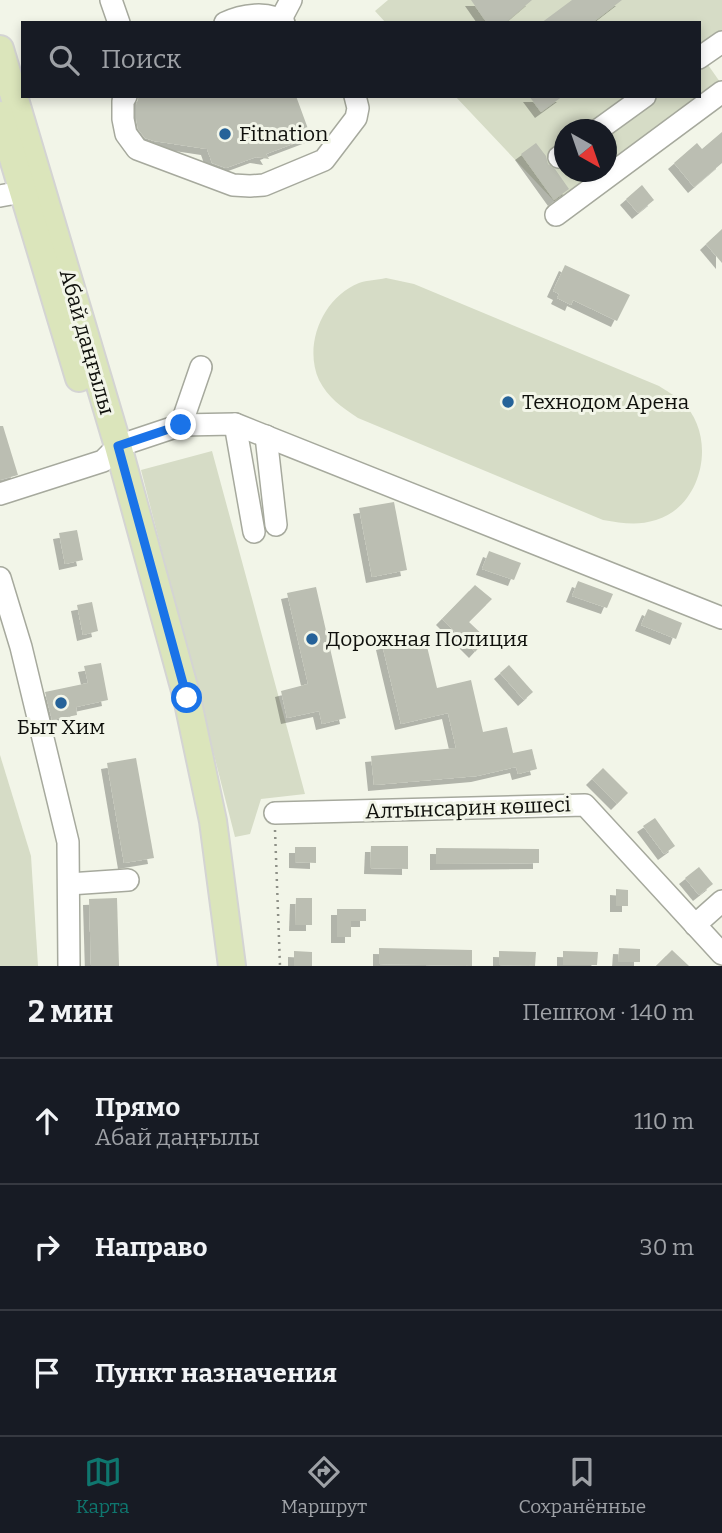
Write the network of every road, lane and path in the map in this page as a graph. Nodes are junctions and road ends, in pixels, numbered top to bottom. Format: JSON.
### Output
{"nodes":[{"id":1,"x":111,"y":0,"type":"edge"},
{"id":2,"x":285,"y":14,"type":"edge"},
{"id":3,"x":118,"y":21,"type":"edge"},
{"id":4,"x":229,"y":21,"type":"edge"},
{"id":5,"x":722,"y":42,"type":"edge"},
{"id":6,"x":0,"y":49,"type":"edge"},
{"id":7,"x":701,"y":57,"type":"edge"},
{"id":8,"x":722,"y":92,"type":"edge"},
{"id":9,"x":125,"y":98,"type":"edge"},
{"id":10,"x":356,"y":98,"type":"edge"},
{"id":11,"x":642,"y":98,"type":"edge"},
{"id":12,"x":0,"y":115,"type":"edge"},
{"id":13,"x":613,"y":119,"type":"edge"},
{"id":14,"x":11,"y":194,"type":"edge"},
{"id":15,"x":556,"y":215,"type":"dead end"},
{"id":16,"x":201,"y":367,"type":"dead end"},
{"id":17,"x":235,"y":424,"type":"junction"},
{"id":18,"x":181,"y":425,"type":"junction"},
{"id":19,"x":266,"y":436,"type":"junction"},
{"id":20,"x":111,"y":454,"type":"junction"},
{"id":21,"x":0,"y":494,"type":"edge"},
{"id":22,"x":276,"y":524,"type":"dead end"},
{"id":23,"x":254,"y":532,"type":"dead end"},
{"id":24,"x":1,"y":587,"type":"edge"},
{"id":25,"x":722,"y":618,"type":"edge"},
{"id":26,"x":275,"y":813,"type":"joint"},
{"id":27,"x":128,"y":880,"type":"dead end"},
{"id":28,"x":69,"y":884,"type":"junction"},
{"id":29,"x":722,"y":901,"type":"edge"},
{"id":30,"x":695,"y":925,"type":"junction"},
{"id":31,"x":722,"y":954,"type":"edge"},
{"id":32,"x":69,"y":966,"type":"edge"},
{"id":33,"x":214,"y":966,"type":"edge"},
{"id":34,"x":232,"y":966,"type":"edge"},
{"id":35,"x":280,"y":966,"type":"edge"}],
"edges":[{"from":1,"to":3,"type":"street"},
{"from":2,"to":4,"type":"street"},
{"from":5,"to":7,"type":"street"},
{"from":6,"to":20,"type":"main road","name":"Абай даңғылы"},
{"from":8,"to":15,"type":"street"},
{"from":9,"to":10,"type":"street"},
{"from":11,"to":13,"type":"street"},
{"from":12,"to":14,"type":"main road","name":"Абай даңғылы"},
{"from":14,"to":20,"type":"main road","name":"Абай даңғылы"},
{"from":16,"to":18,"type":"street"},
{"from":17,"to":18,"type":"street"},
{"from":17,"to":19,"type":"street"},
{"from":17,"to":23,"type":"street"},
{"from":18,"to":20,"type":"street"},
{"from":19,"to":22,"type":"street"},
{"from":19,"to":25,"type":"street"},
{"from":20,"to":21,"type":"street"},
{"from":20,"to":33,"type":"main road","name":"Абай даңғылы"},
{"from":20,"to":34,"type":"main road","name":"Абай даңғылы"},
{"from":24,"to":28,"type":"street"},
{"from":26,"to":30,"type":"street","name":"Алтынсарин көшесі"},
{"from":26,"to":35,"type":"path"},
{"from":27,"to":28,"type":"street"},
{"from":28,"to":32,"type":"street"},
{"from":29,"to":30,"type":"street"},
{"from":30,"to":31,"type":"street","name":"Алтынсарин көшесі"}]}
